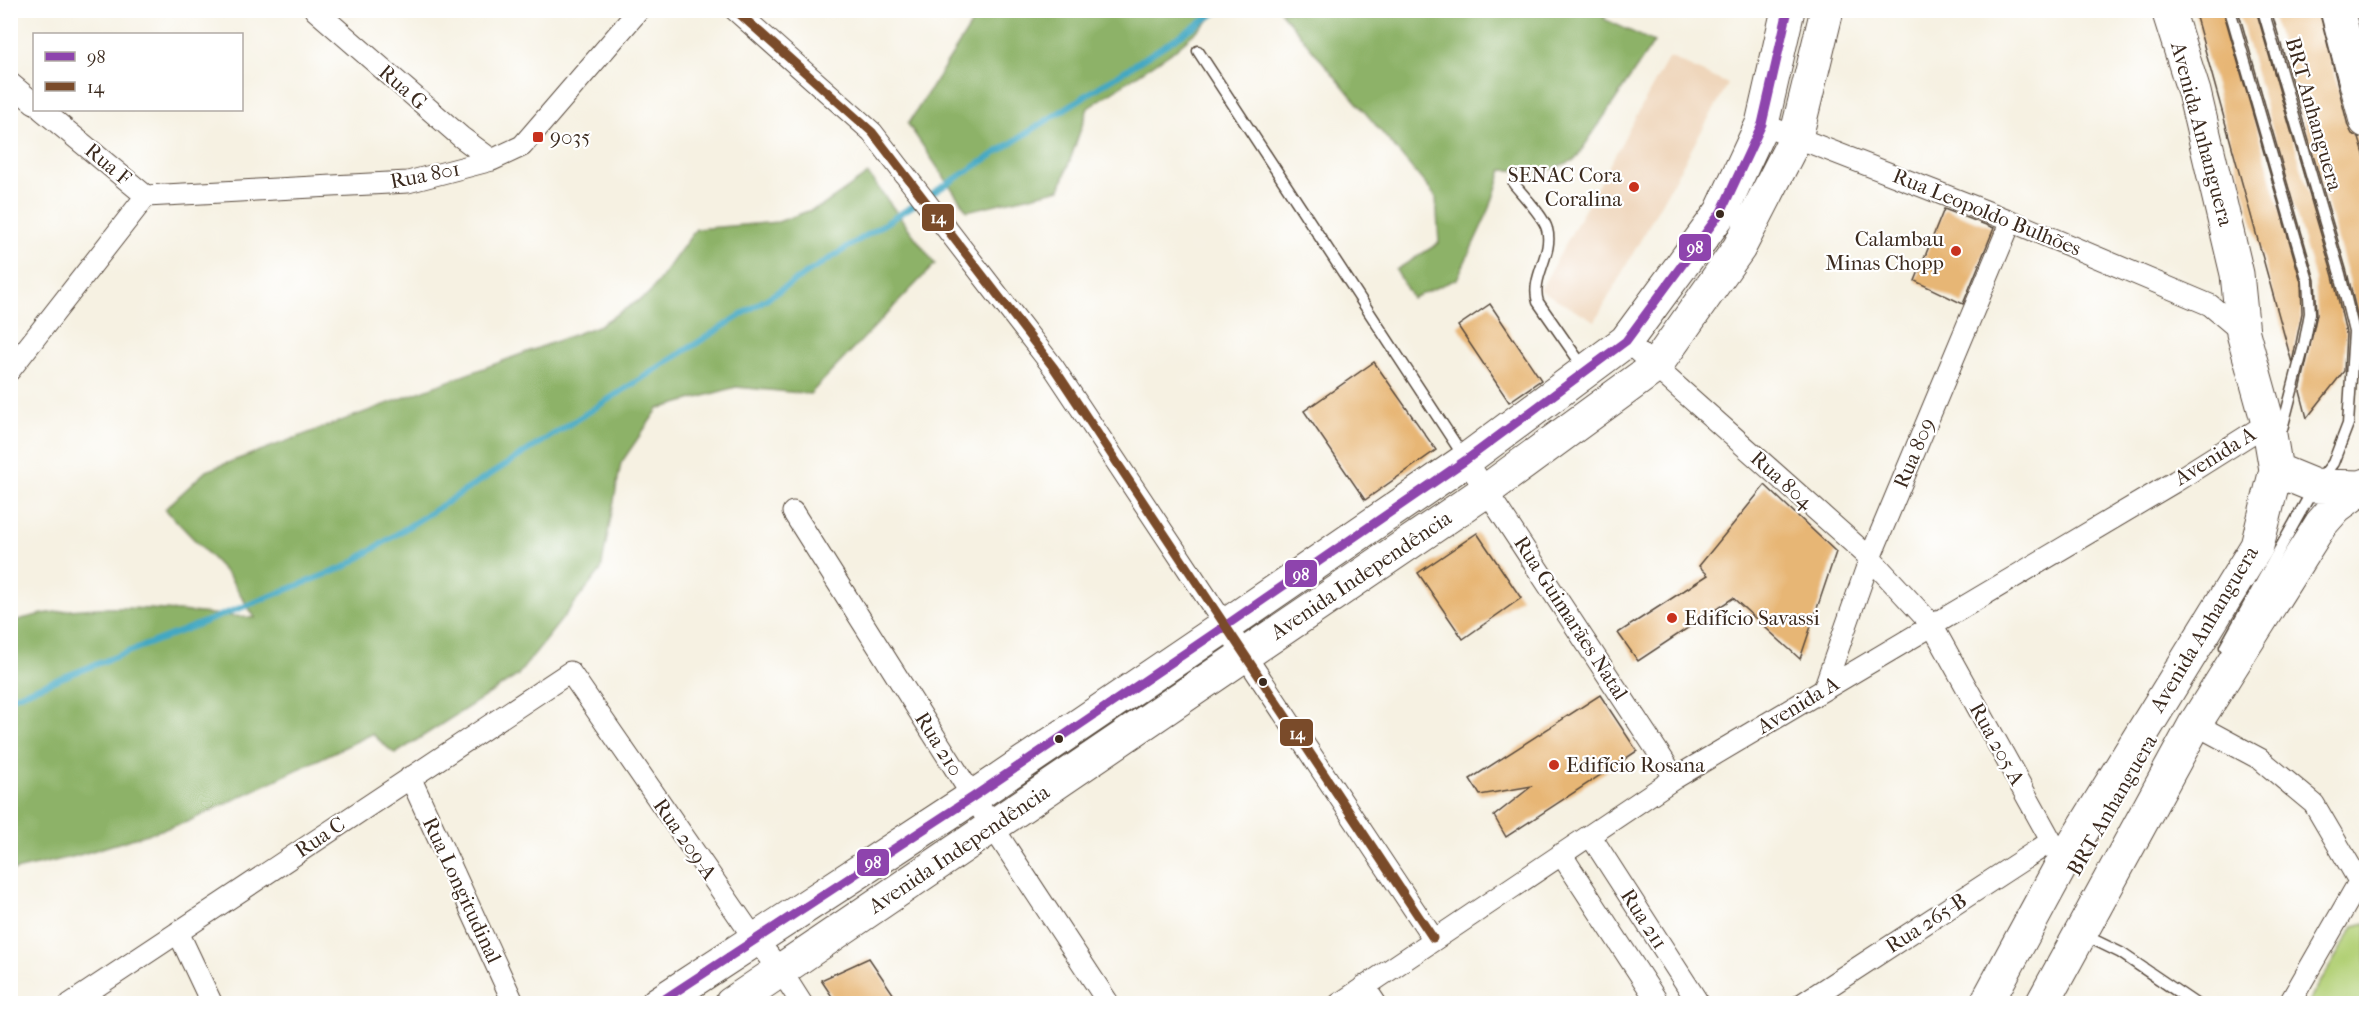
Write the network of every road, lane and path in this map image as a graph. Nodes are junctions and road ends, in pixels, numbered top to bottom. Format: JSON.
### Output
{"nodes":[{"id":1,"x":315,"y":10,"type":"edge"},
{"id":2,"x":639,"y":10,"type":"edge"},
{"id":3,"x":735,"y":10,"type":"edge"},
{"id":4,"x":1788,"y":10,"type":"edge"},
{"id":5,"x":1827,"y":10,"type":"edge"},
{"id":6,"x":2168,"y":10,"type":"edge"},
{"id":7,"x":2230,"y":10,"type":"edge"},
{"id":8,"x":2263,"y":10,"type":"edge"},
{"id":9,"x":2337,"y":10,"type":"edge"},
{"id":10,"x":2357,"y":46,"type":"edge"},
{"id":11,"x":1198,"y":51,"type":"dead end"},
{"id":12,"x":10,"y":83,"type":"edge"},
{"id":13,"x":33,"y":102,"type":"edge"},
{"id":14,"x":43,"y":111,"type":"edge"},
{"id":15,"x":2367,"y":120,"type":"edge"},
{"id":16,"x":1762,"y":124,"type":"junction"},
{"id":17,"x":1796,"y":137,"type":"junction"},
{"id":18,"x":492,"y":160,"type":"junction"},
{"id":19,"x":1514,"y":184,"type":"dead end"},
{"id":20,"x":146,"y":196,"type":"junction"},
{"id":21,"x":2011,"y":221,"type":"junction"},
{"id":22,"x":2237,"y":274,"type":"junction"},
{"id":23,"x":2210,"y":305,"type":"junction"},
{"id":24,"x":2243,"y":333,"type":"junction"},
{"id":25,"x":1626,"y":341,"type":"junction"},
{"id":26,"x":1655,"y":367,"type":"junction"},
{"id":27,"x":10,"y":370,"type":"edge"},
{"id":28,"x":1586,"y":371,"type":"junction"},
{"id":29,"x":2268,"y":423,"type":"junction"},
{"id":30,"x":1466,"y":460,"type":"junction"},
{"id":31,"x":2289,"y":480,"type":"junction"},
{"id":32,"x":2365,"y":486,"type":"edge"},
{"id":33,"x":1487,"y":490,"type":"junction"},
{"id":34,"x":793,"y":512,"type":"dead end"},
{"id":35,"x":2277,"y":530,"type":"dead end"},
{"id":36,"x":1870,"y":558,"type":"junction"},
{"id":37,"x":2254,"y":596,"type":"junction"},
{"id":38,"x":1932,"y":625,"type":"junction"},
{"id":39,"x":1225,"y":626,"type":"junction"},
{"id":40,"x":1244,"y":655,"type":"junction"},
{"id":41,"x":2219,"y":657,"type":"dead end"},
{"id":42,"x":570,"y":672,"type":"joint"},
{"id":43,"x":1824,"y":689,"type":"junction"},
{"id":44,"x":2195,"y":724,"type":"junction"},
{"id":45,"x":410,"y":777,"type":"junction"},
{"id":46,"x":1675,"y":778,"type":"junction"},
{"id":47,"x":973,"y":797,"type":"junction"},
{"id":48,"x":992,"y":826,"type":"junction"},
{"id":49,"x":1590,"y":835,"type":"junction"},
{"id":50,"x":2057,"y":852,"type":"junction"},
{"id":51,"x":1560,"y":854,"type":"junction"},
{"id":52,"x":2363,"y":888,"type":"edge"},
{"id":53,"x":178,"y":932,"type":"junction"},
{"id":54,"x":2080,"y":933,"type":"junction"},
{"id":55,"x":1433,"y":938,"type":"junction"},
{"id":56,"x":754,"y":939,"type":"junction"},
{"id":57,"x":781,"y":971,"type":"junction"},
{"id":58,"x":1370,"y":995,"type":"edge"},
{"id":59,"x":70,"y":1004,"type":"edge"},
{"id":60,"x":212,"y":1004,"type":"edge"},
{"id":61,"x":514,"y":1004,"type":"edge"},
{"id":62,"x":657,"y":1004,"type":"edge"},
{"id":63,"x":731,"y":1004,"type":"edge"},
{"id":64,"x":802,"y":1004,"type":"edge"},
{"id":65,"x":1109,"y":1004,"type":"edge"},
{"id":66,"x":1339,"y":1004,"type":"edge"},
{"id":67,"x":1659,"y":1004,"type":"edge"},
{"id":68,"x":1699,"y":1004,"type":"edge"},
{"id":69,"x":1802,"y":1004,"type":"edge"},
{"id":70,"x":1986,"y":1004,"type":"edge"},
{"id":71,"x":2042,"y":1004,"type":"edge"},
{"id":72,"x":2196,"y":1004,"type":"edge"},
{"id":73,"x":2289,"y":1004,"type":"edge"}],
"edges":[{"from":1,"to":18,"type":"street","name":"Rua G"},
{"from":2,"to":18,"type":"street","name":"Rua 801"},
{"from":3,"to":39,"type":"street"},
{"from":4,"to":16,"type":"main road","name":"Avenida Independência"},
{"from":5,"to":17,"type":"main road","name":"Avenida Independência"},
{"from":6,"to":22,"type":"main road","name":"Avenida Anhanguera"},
{"from":7,"to":31,"type":"lane","name":"BRT Anhanguera"},
{"from":8,"to":31,"type":"lane","name":"BRT Anhanguera"},
{"from":9,"to":10,"type":"main road"},
{"from":10,"to":15,"type":"main road"},
{"from":11,"to":30,"type":"lane"},
{"from":12,"to":13,"type":"street"},
{"from":14,"to":20,"type":"street","name":"Rua F"},
{"from":16,"to":17,"type":"street","name":"Rua Leopoldo Bulhões"},
{"from":16,"to":25,"type":"main road","name":"Avenida Independência"},
{"from":17,"to":21,"type":"street","name":"Rua Leopoldo Bulhões"},
{"from":17,"to":26,"type":"main road","name":"Avenida Independência"},
{"from":18,"to":20,"type":"street","name":"Rua 801"},
{"from":19,"to":28,"type":"lane"},
{"from":20,"to":27,"type":"street"},
{"from":21,"to":23,"type":"street","name":"Rua Leopoldo Bulhões"},
{"from":21,"to":36,"type":"street","name":"Rua 809"},
{"from":22,"to":23,"type":"street"},
{"from":22,"to":24,"type":"main road","name":"Avenida Anhanguera"},
{"from":23,"to":24,"type":"street","name":"Rua Leopoldo Bulhões"},
{"from":24,"to":29,"type":"main road","name":"Avenida Anhanguera"},
{"from":25,"to":26,"type":"street","name":"Rua 804"},
{"from":25,"to":28,"type":"main road","name":"Avenida Independência"},
{"from":26,"to":33,"type":"main road","name":"Avenida Independência"},
{"from":26,"to":36,"type":"street","name":"Rua 804"},
{"from":28,"to":30,"type":"main road","name":"Avenida Independência"},
{"from":29,"to":31,"type":"main road","name":"Avenida Anhanguera"},
{"from":29,"to":38,"type":"street","name":"Avenida A"},
{"from":30,"to":33,"type":"street","name":"Rua Guimarães Natal"},
{"from":30,"to":39,"type":"main road","name":"Avenida Independência"},
{"from":31,"to":32,"type":"main road"},
{"from":31,"to":37,"type":"lane","name":"BRT Anhanguera"},
{"from":31,"to":50,"type":"main road","name":"Avenida Anhanguera"},
{"from":32,"to":44,"type":"main road","name":"Avenida Anhanguera"},
{"from":33,"to":40,"type":"main road","name":"Avenida Independência"},
{"from":33,"to":46,"type":"street","name":"Rua Guimarães Natal"},
{"from":34,"to":47,"type":"street","name":"Rua 210"},
{"from":35,"to":37,"type":"lane","name":"BRT Anhanguera"},
{"from":36,"to":38,"type":"street","name":"Rua 804"},
{"from":36,"to":43,"type":"street","name":"Rua 809"},
{"from":37,"to":41,"type":"lane","name":"BRT Anhanguera"},
{"from":38,"to":43,"type":"street","name":"Avenida A"},
{"from":38,"to":50,"type":"street","name":"Rua 205 A"},
{"from":39,"to":40,"type":"street"},
{"from":39,"to":47,"type":"main road","name":"Avenida Independência"},
{"from":40,"to":48,"type":"main road","name":"Avenida Independência"},
{"from":40,"to":55,"type":"street"},
{"from":42,"to":45,"type":"street","name":"Rua C"},
{"from":42,"to":56,"type":"street","name":"Rua 209-A"},
{"from":43,"to":46,"type":"street","name":"Avenida A"},
{"from":44,"to":52,"type":"street"},
{"from":44,"to":54,"type":"main road","name":"Avenida Anhanguera"},
{"from":45,"to":53,"type":"street","name":"Rua C"},
{"from":45,"to":61,"type":"street","name":"Rua Longitudinal"},
{"from":46,"to":49,"type":"street","name":"Avenida A"},
{"from":47,"to":48,"type":"street","name":"Rua 210"},
{"from":47,"to":56,"type":"main road","name":"Avenida Independência"},
{"from":48,"to":57,"type":"main road","name":"Avenida Independência"},
{"from":48,"to":65,"type":"street","name":"Rua 210"},
{"from":49,"to":51,"type":"street","name":"Avenida A"},
{"from":49,"to":68,"type":"street","name":"Rua 211"},
{"from":50,"to":69,"type":"street","name":"Rua 265-B"},
{"from":50,"to":70,"type":"main road","name":"Avenida Anhanguera"},
{"from":51,"to":55,"type":"street","name":"Avenida A"},
{"from":51,"to":67,"type":"street","name":"Rua 211"},
{"from":52,"to":73,"type":"street"},
{"from":53,"to":59,"type":"street","name":"Rua C"},
{"from":53,"to":60,"type":"street"},
{"from":54,"to":71,"type":"main road","name":"Avenida Anhanguera"},
{"from":54,"to":72,"type":"lane"},
{"from":55,"to":58,"type":"street","name":"Avenida A"},
{"from":56,"to":57,"type":"street","name":"Rua 209-A"},
{"from":56,"to":62,"type":"main road","name":"Avenida Independência"},
{"from":57,"to":63,"type":"main road","name":"Avenida Independência"},
{"from":57,"to":64,"type":"street","name":"Rua 209-A"},
{"from":58,"to":66,"type":"street","name":"Avenida A"}]}
